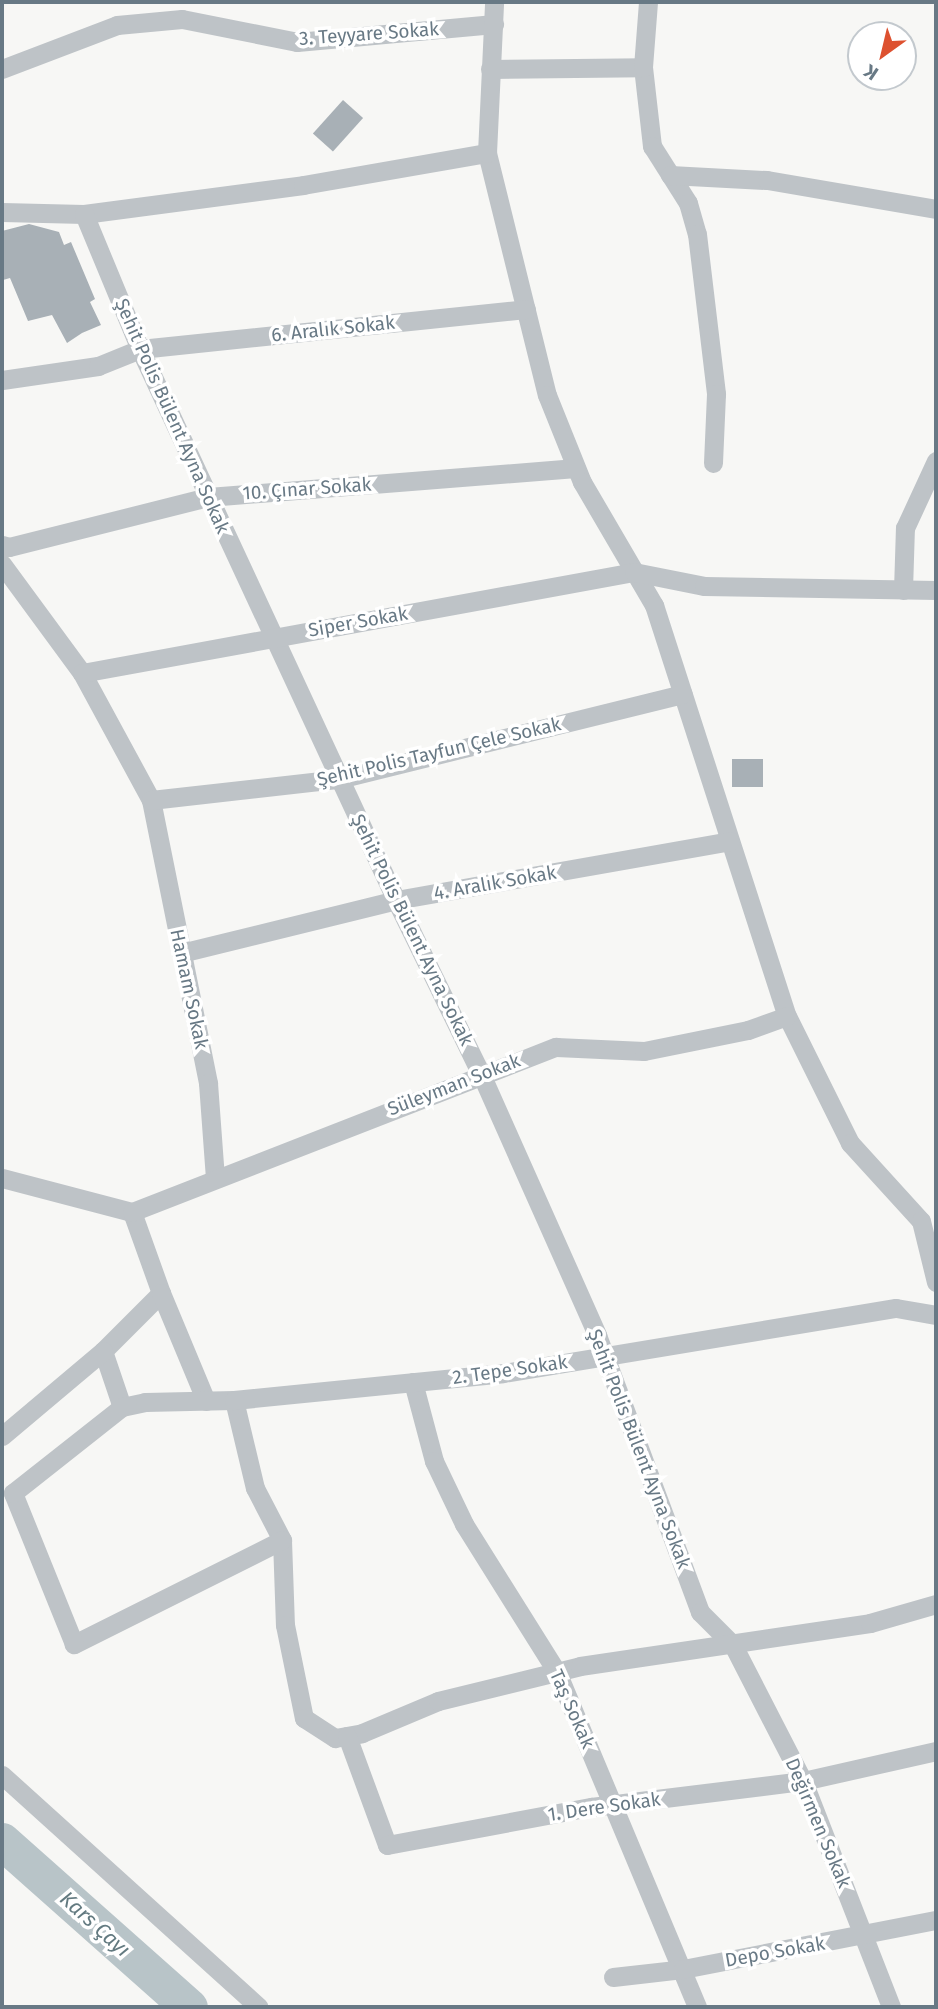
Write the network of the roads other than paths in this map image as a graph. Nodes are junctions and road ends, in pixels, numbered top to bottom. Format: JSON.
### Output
{"nodes":[{"id":1,"x":494,"y":2,"type":"edge"},
{"id":2,"x":648,"y":2,"type":"edge"},
{"id":3,"x":494,"y":24,"type":"junction"},
{"id":4,"x":643,"y":67,"type":"junction"},
{"id":5,"x":2,"y":69,"type":"edge"},
{"id":6,"x":490,"y":69,"type":"junction"},
{"id":7,"x":487,"y":153,"type":"junction"},
{"id":8,"x":670,"y":175,"type":"junction"},
{"id":9,"x":936,"y":209,"type":"edge"},
{"id":10,"x":2,"y":212,"type":"edge"},
{"id":11,"x":84,"y":214,"type":"junction"},
{"id":12,"x":526,"y":309,"type":"junction"},
{"id":13,"x":139,"y":349,"type":"junction"},
{"id":14,"x":2,"y":380,"type":"edge"},
{"id":15,"x":936,"y":461,"type":"edge"},
{"id":16,"x":713,"y":463,"type":"dead end"},
{"id":17,"x":576,"y":468,"type":"junction"},
{"id":18,"x":208,"y":496,"type":"junction"},
{"id":19,"x":2,"y":545,"type":"edge"},
{"id":20,"x":2,"y":564,"type":"edge"},
{"id":21,"x":634,"y":572,"type":"junction"},
{"id":22,"x":903,"y":590,"type":"junction"},
{"id":23,"x":936,"y":590,"type":"edge"},
{"id":24,"x":273,"y":637,"type":"junction"},
{"id":25,"x":82,"y":673,"type":"junction"},
{"id":26,"x":683,"y":694,"type":"junction"},
{"id":27,"x":339,"y":779,"type":"junction"},
{"id":28,"x":150,"y":800,"type":"junction"},
{"id":29,"x":730,"y":841,"type":"junction"},
{"id":30,"x":396,"y":900,"type":"junction"},
{"id":31,"x":181,"y":954,"type":"junction"},
{"id":32,"x":787,"y":1016,"type":"junction"},
{"id":33,"x":481,"y":1074,"type":"junction"},
{"id":34,"x":2,"y":1178,"type":"edge"},
{"id":35,"x":215,"y":1179,"type":"junction"},
{"id":36,"x":132,"y":1212,"type":"junction"},
{"id":37,"x":936,"y":1282,"type":"edge"},
{"id":38,"x":161,"y":1293,"type":"junction"},
{"id":39,"x":936,"y":1315,"type":"edge"},
{"id":40,"x":103,"y":1351,"type":"junction"},
{"id":41,"x":604,"y":1357,"type":"junction"},
{"id":42,"x":413,"y":1382,"type":"junction"},
{"id":43,"x":234,"y":1400,"type":"junction"},
{"id":44,"x":206,"y":1401,"type":"junction"},
{"id":45,"x":122,"y":1407,"type":"junction"},
{"id":46,"x":2,"y":1436,"type":"edge"},
{"id":47,"x":282,"y":1540,"type":"junction"},
{"id":48,"x":936,"y":1604,"type":"edge"},
{"id":49,"x":733,"y":1645,"type":"junction"},
{"id":50,"x":557,"y":1672,"type":"junction"},
{"id":51,"x":347,"y":1735,"type":"junction"},
{"id":52,"x":936,"y":1751,"type":"edge"},
{"id":53,"x":2,"y":1775,"type":"edge"},
{"id":54,"x":803,"y":1781,"type":"junction"},
{"id":55,"x":614,"y":1804,"type":"junction"},
{"id":56,"x":936,"y":1920,"type":"edge"},
{"id":57,"x":864,"y":1936,"type":"junction"},
{"id":58,"x":683,"y":1969,"type":"junction"},
{"id":59,"x":613,"y":1977,"type":"dead end"},
{"id":60,"x":259,"y":2007,"type":"edge"},
{"id":61,"x":697,"y":2007,"type":"edge"},
{"id":62,"x":891,"y":2007,"type":"edge"}],
"edges":[{"from":1,"to":3,"type":"street"},
{"from":2,"to":4,"type":"street"},
{"from":3,"to":5,"type":"street","name":"3. Teyyare Sokak"},
{"from":3,"to":6,"type":"street"},
{"from":4,"to":6,"type":"street"},
{"from":4,"to":8,"type":"street"},
{"from":6,"to":7,"type":"street"},
{"from":7,"to":11,"type":"street"},
{"from":7,"to":12,"type":"street"},
{"from":8,"to":9,"type":"street"},
{"from":8,"to":16,"type":"street"},
{"from":10,"to":11,"type":"street"},
{"from":11,"to":13,"type":"street","name":"Şehit Polis Bülent Ayna Sokak"},
{"from":12,"to":13,"type":"street","name":"6. Aralık Sokak"},
{"from":12,"to":17,"type":"street"},
{"from":13,"to":14,"type":"street","name":"6. Aralık Sokak"},
{"from":13,"to":18,"type":"street","name":"Şehit Polis Bülent Ayna Sokak"},
{"from":15,"to":22,"type":"street"},
{"from":17,"to":18,"type":"street","name":"10. Çınar Sokak"},
{"from":17,"to":21,"type":"street"},
{"from":18,"to":19,"type":"street","name":"10. Çınar Sokak"},
{"from":18,"to":24,"type":"street","name":"Şehit Polis Bülent Ayna Sokak"},
{"from":20,"to":25,"type":"street","name":"Hamam Sokak"},
{"from":21,"to":22,"type":"street"},
{"from":21,"to":24,"type":"street","name":"Siper Sokak"},
{"from":21,"to":26,"type":"street"},
{"from":22,"to":23,"type":"street"},
{"from":24,"to":25,"type":"street","name":"Siper Sokak"},
{"from":24,"to":27,"type":"street","name":"Şehit Polis Bülent Ayna Sokak"},
{"from":25,"to":28,"type":"street","name":"Hamam Sokak"},
{"from":26,"to":27,"type":"street","name":"Şehit Polis Tayfun Çele Sokak"},
{"from":26,"to":29,"type":"street"},
{"from":27,"to":28,"type":"street","name":"Şehit Polis Tayfun Çele Sokak"},
{"from":27,"to":30,"type":"street","name":"Şehit Polis Bülent Ayna Sokak"},
{"from":28,"to":31,"type":"street","name":"Hamam Sokak"},
{"from":29,"to":30,"type":"street","name":"4. Aralık Sokak"},
{"from":29,"to":32,"type":"street"},
{"from":30,"to":31,"type":"street","name":"4. Aralık Sokak"},
{"from":30,"to":33,"type":"street","name":"Şehit Polis Bülent Ayna Sokak"},
{"from":31,"to":35,"type":"street","name":"Hamam Sokak"},
{"from":32,"to":33,"type":"street","name":"Süleyman Sokak"},
{"from":32,"to":37,"type":"street"},
{"from":33,"to":35,"type":"street","name":"Süleyman Sokak"},
{"from":33,"to":41,"type":"street","name":"Şehit Polis Bülent Ayna Sokak"},
{"from":34,"to":36,"type":"street"},
{"from":35,"to":36,"type":"street","name":"Süleyman Sokak"},
{"from":36,"to":38,"type":"street"},
{"from":38,"to":40,"type":"street"},
{"from":38,"to":44,"type":"street"},
{"from":39,"to":41,"type":"street","name":"2. Tepe Sokak"},
{"from":40,"to":45,"type":"street"},
{"from":40,"to":46,"type":"street"},
{"from":41,"to":42,"type":"street","name":"2. Tepe Sokak"},
{"from":41,"to":49,"type":"street","name":"Şehit Polis Bülent Ayna Sokak"},
{"from":42,"to":43,"type":"street","name":"2. Tepe Sokak"},
{"from":42,"to":50,"type":"street","name":"Taş Sokak"},
{"from":43,"to":44,"type":"street","name":"2. Tepe Sokak"},
{"from":43,"to":47,"type":"street"},
{"from":44,"to":45,"type":"street","name":"2. Tepe Sokak"},
{"from":45,"to":47,"type":"street"},
{"from":47,"to":51,"type":"street"},
{"from":48,"to":49,"type":"street"},
{"from":49,"to":50,"type":"street"},
{"from":49,"to":54,"type":"street","name":"Değirmen Sokak"},
{"from":50,"to":51,"type":"street"},
{"from":50,"to":55,"type":"street","name":"Taş Sokak"},
{"from":51,"to":55,"type":"street","name":"1. Dere Sokak"},
{"from":52,"to":54,"type":"street","name":"1. Dere Sokak"},
{"from":53,"to":60,"type":"street"},
{"from":54,"to":55,"type":"street","name":"1. Dere Sokak"},
{"from":54,"to":57,"type":"street","name":"Değirmen Sokak"},
{"from":55,"to":58,"type":"street","name":"Taş Sokak"},
{"from":56,"to":57,"type":"street","name":"Depo Sokak"},
{"from":57,"to":58,"type":"street","name":"Depo Sokak"},
{"from":57,"to":62,"type":"street","name":"Değirmen Sokak"},
{"from":58,"to":59,"type":"street","name":"Depo Sokak"},
{"from":58,"to":61,"type":"street","name":"Taş Sokak"}]}
